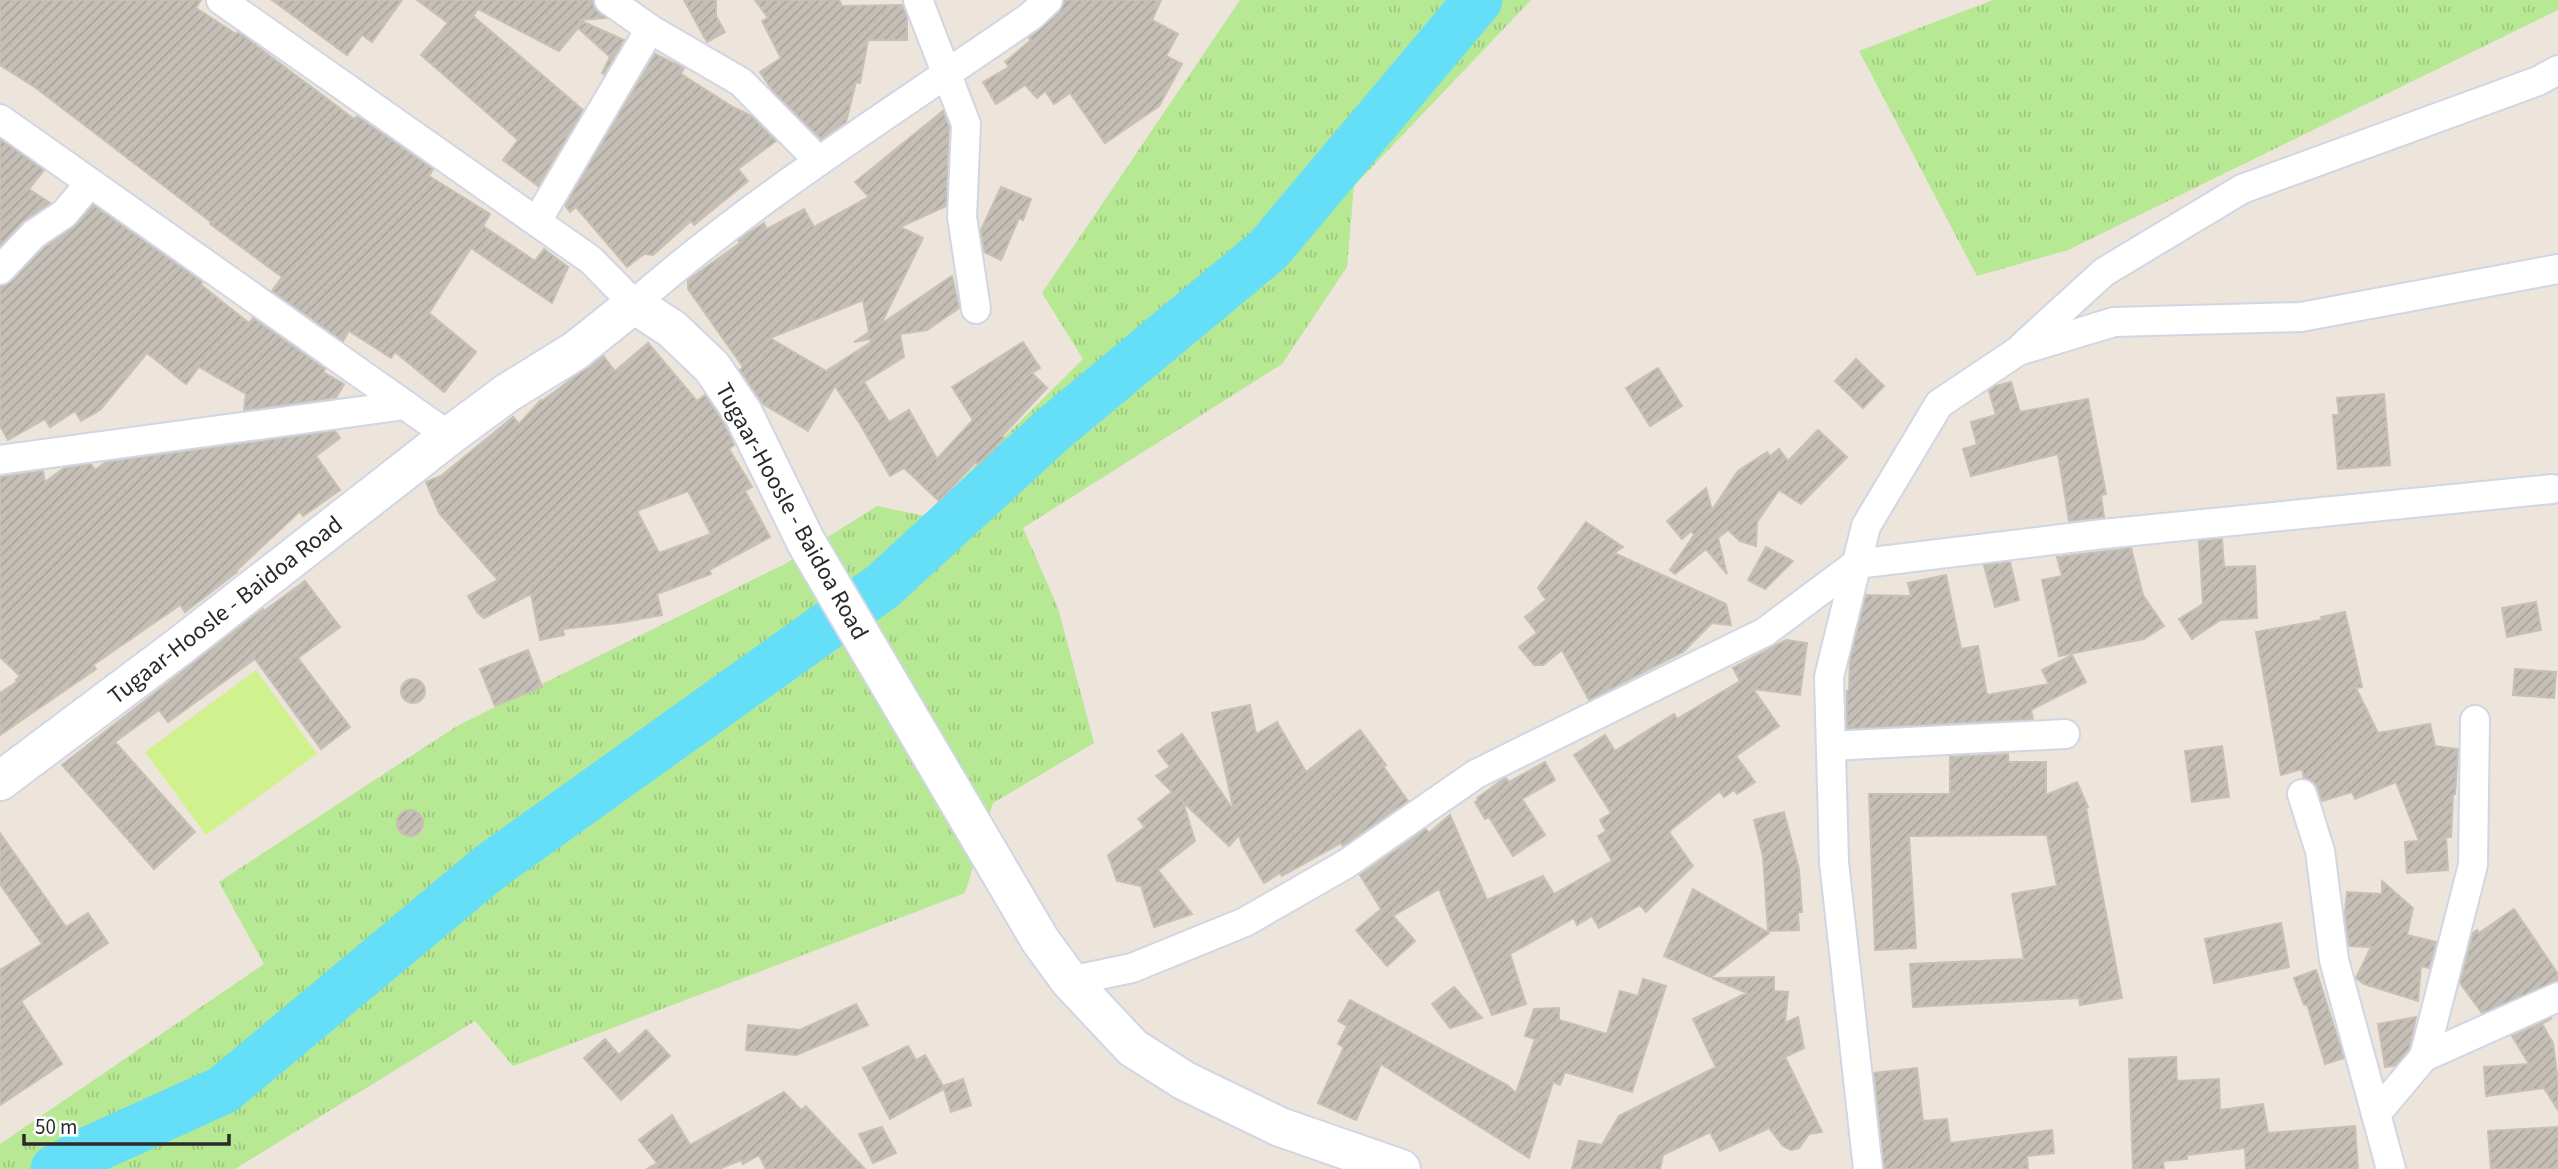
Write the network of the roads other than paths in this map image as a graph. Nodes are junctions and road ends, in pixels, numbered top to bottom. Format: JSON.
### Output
{"nodes":[{"id":1,"x":221,"y":0,"type":"edge"},
{"id":2,"x":609,"y":0,"type":"edge"},
{"id":3,"x":918,"y":0,"type":"edge"},
{"id":4,"x":1048,"y":0,"type":"edge"},
{"id":5,"x":650,"y":29,"type":"junction"},
{"id":6,"x":2558,"y":70,"type":"edge"},
{"id":7,"x":948,"y":74,"type":"junction"},
{"id":8,"x":0,"y":119,"type":"edge"},
{"id":9,"x":819,"y":161,"type":"junction"},
{"id":10,"x":90,"y":183,"type":"junction"},
{"id":11,"x":537,"y":221,"type":"junction"},
{"id":12,"x":2558,"y":269,"type":"edge"},
{"id":13,"x":0,"y":270,"type":"edge"},
{"id":14,"x":634,"y":304,"type":"junction"},
{"id":15,"x":976,"y":309,"type":"dead end"},
{"id":16,"x":2018,"y":351,"type":"junction"},
{"id":17,"x":405,"y":405,"type":"junction"},
{"id":18,"x":449,"y":436,"type":"junction"},
{"id":19,"x":0,"y":460,"type":"edge"},
{"id":20,"x":2552,"y":489,"type":"dead end"},
{"id":21,"x":1856,"y":564,"type":"junction"},
{"id":22,"x":2475,"y":720,"type":"dead end"},
{"id":23,"x":2065,"y":734,"type":"dead end"},
{"id":24,"x":1831,"y":746,"type":"junction"},
{"id":25,"x":0,"y":781,"type":"edge"},
{"id":26,"x":2302,"y":794,"type":"dead end"},
{"id":27,"x":1070,"y":981,"type":"junction"},
{"id":28,"x":2558,"y":997,"type":"edge"},
{"id":29,"x":2424,"y":1057,"type":"junction"},
{"id":30,"x":2376,"y":1114,"type":"junction"},
{"id":31,"x":1401,"y":1169,"type":"edge"},
{"id":32,"x":1868,"y":1169,"type":"edge"},
{"id":33,"x":2391,"y":1169,"type":"edge"}],
"edges":[{"from":1,"to":11,"type":"street"},
{"from":2,"to":5,"type":"street"},
{"from":3,"to":7,"type":"street"},
{"from":4,"to":7,"type":"street"},
{"from":5,"to":9,"type":"street"},
{"from":5,"to":11,"type":"street"},
{"from":6,"to":16,"type":"street"},
{"from":7,"to":9,"type":"street"},
{"from":7,"to":15,"type":"street"},
{"from":8,"to":10,"type":"street"},
{"from":9,"to":14,"type":"street"},
{"from":10,"to":13,"type":"street"},
{"from":10,"to":17,"type":"street"},
{"from":11,"to":14,"type":"street"},
{"from":12,"to":16,"type":"street"},
{"from":14,"to":18,"type":"main road","name":"Tugaar-Hoosle - Baidoa Road"},
{"from":14,"to":27,"type":"main road","name":"Tugaar-Hoosle - Baidoa Road"},
{"from":16,"to":21,"type":"street"},
{"from":17,"to":18,"type":"street"},
{"from":17,"to":19,"type":"street"},
{"from":18,"to":25,"type":"main road","name":"Tugaar-Hoosle - Baidoa Road"},
{"from":20,"to":21,"type":"street"},
{"from":21,"to":24,"type":"street"},
{"from":21,"to":27,"type":"street"},
{"from":22,"to":29,"type":"street"},
{"from":23,"to":24,"type":"street"},
{"from":24,"to":32,"type":"street"},
{"from":26,"to":30,"type":"street"},
{"from":27,"to":31,"type":"main road","name":"Tugaar-Hoosle - Baidoa Road"},
{"from":28,"to":29,"type":"street"},
{"from":29,"to":30,"type":"street"},
{"from":30,"to":33,"type":"street"}]}
